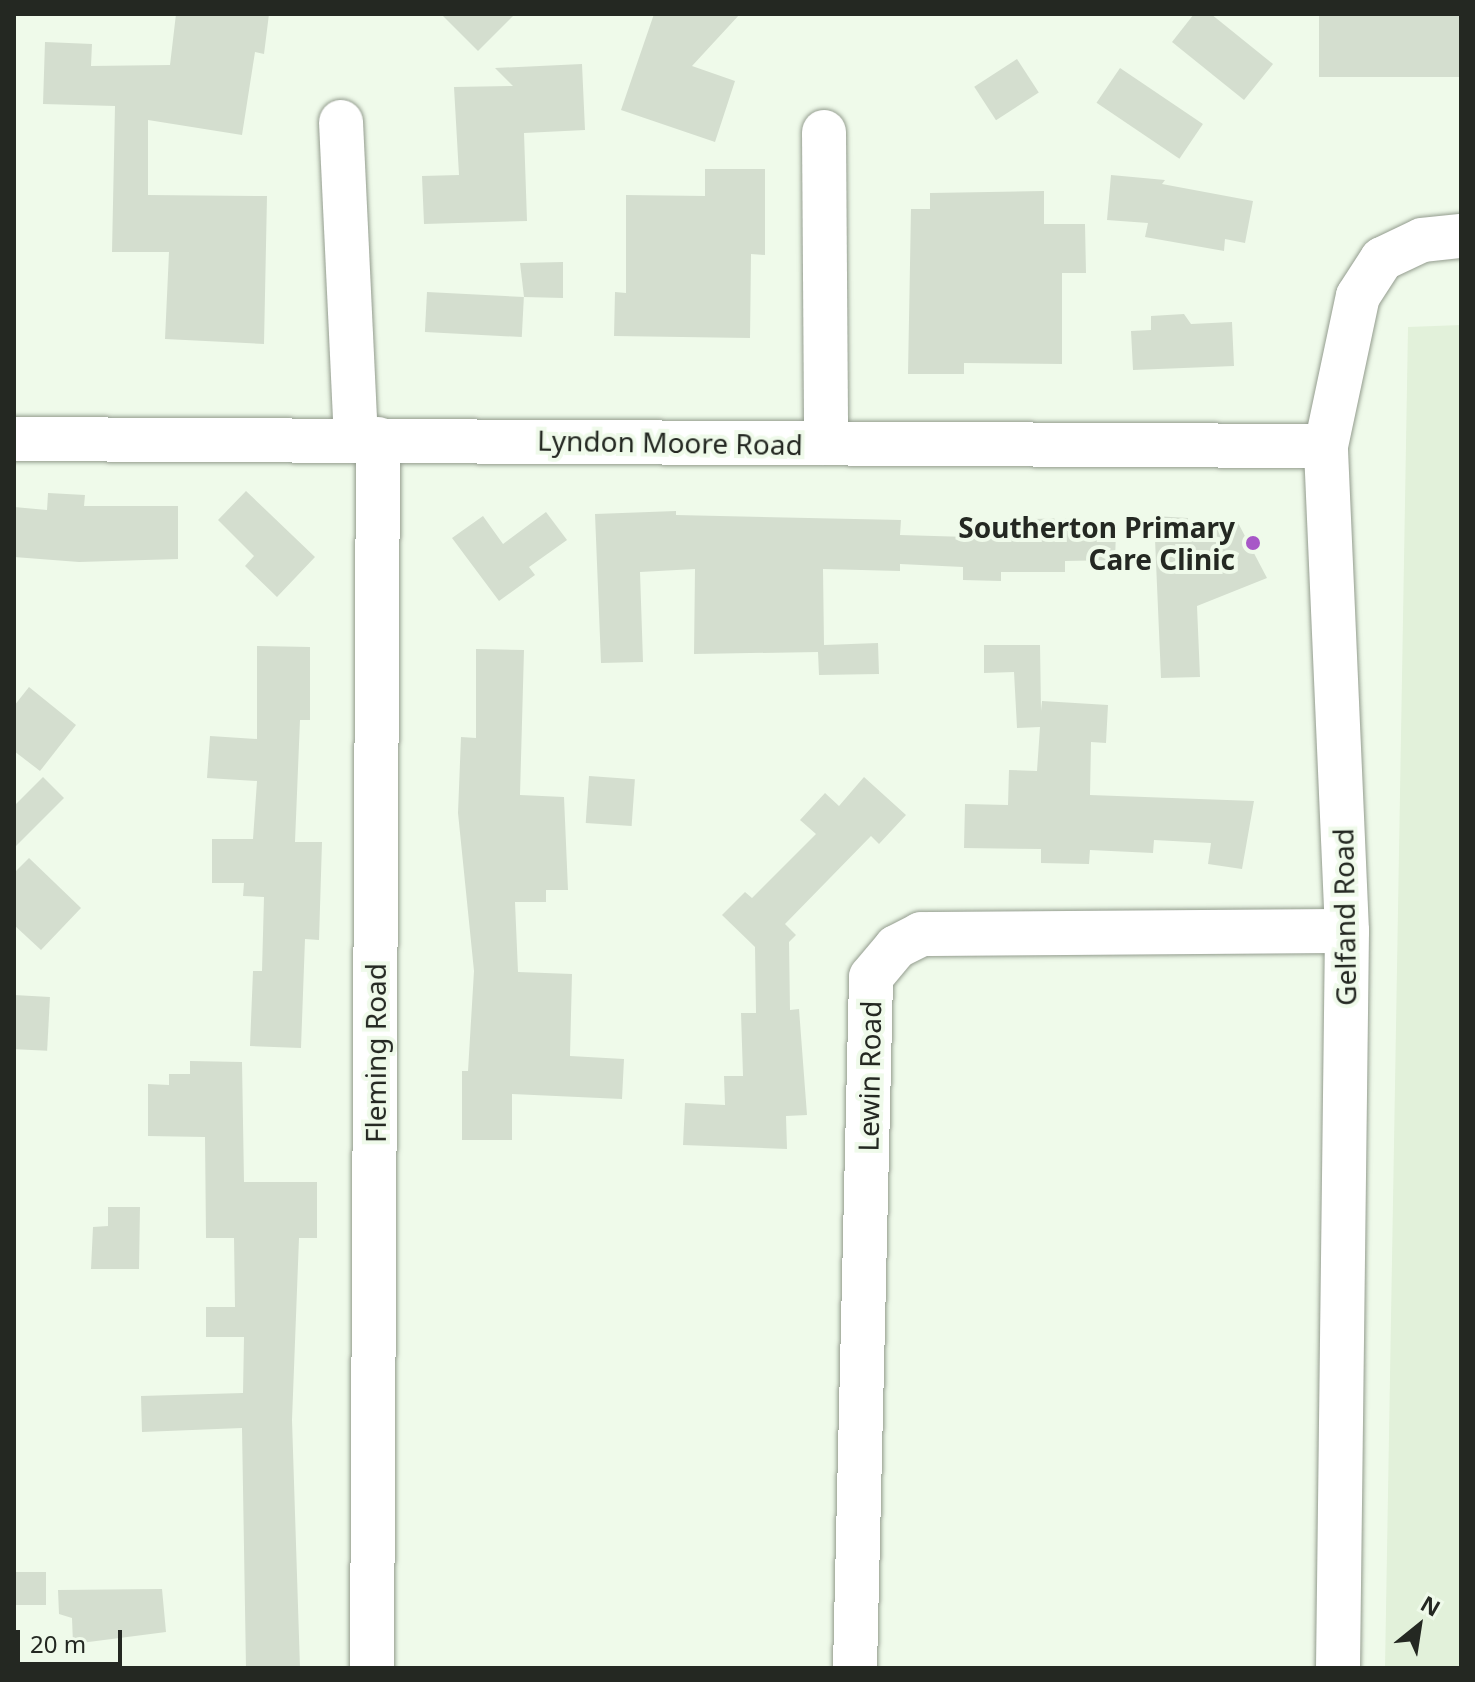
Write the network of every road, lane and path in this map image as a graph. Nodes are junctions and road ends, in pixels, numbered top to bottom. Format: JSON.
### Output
{"nodes":[{"id":1,"x":341,"y":122,"type":"dead end"},
{"id":2,"x":824,"y":132,"type":"dead end"},
{"id":3,"x":1461,"y":236,"type":"edge"},
{"id":4,"x":14,"y":439,"type":"edge"},
{"id":5,"x":367,"y":439,"type":"junction"},
{"id":6,"x":826,"y":443,"type":"junction"},
{"id":7,"x":1326,"y":446,"type":"junction"},
{"id":8,"x":1347,"y":931,"type":"junction"},
{"id":9,"x":372,"y":1668,"type":"edge"},
{"id":10,"x":855,"y":1668,"type":"edge"},
{"id":11,"x":1338,"y":1668,"type":"edge"}],
"edges":[{"from":1,"to":5,"type":"street","name":"Fleming Road"},
{"from":2,"to":6,"type":"street"},
{"from":3,"to":7,"type":"street","name":"Gelfand Road"},
{"from":4,"to":5,"type":"street","name":"Lyndon Moore Road"},
{"from":5,"to":6,"type":"street","name":"Lyndon Moore Road"},
{"from":5,"to":9,"type":"street","name":"Fleming Road"},
{"from":6,"to":7,"type":"street","name":"Lyndon Moore Road"},
{"from":7,"to":8,"type":"street","name":"Gelfand Road"},
{"from":8,"to":10,"type":"street","name":"Lewin Road"},
{"from":8,"to":11,"type":"street","name":"Gelfand Road"}]}
